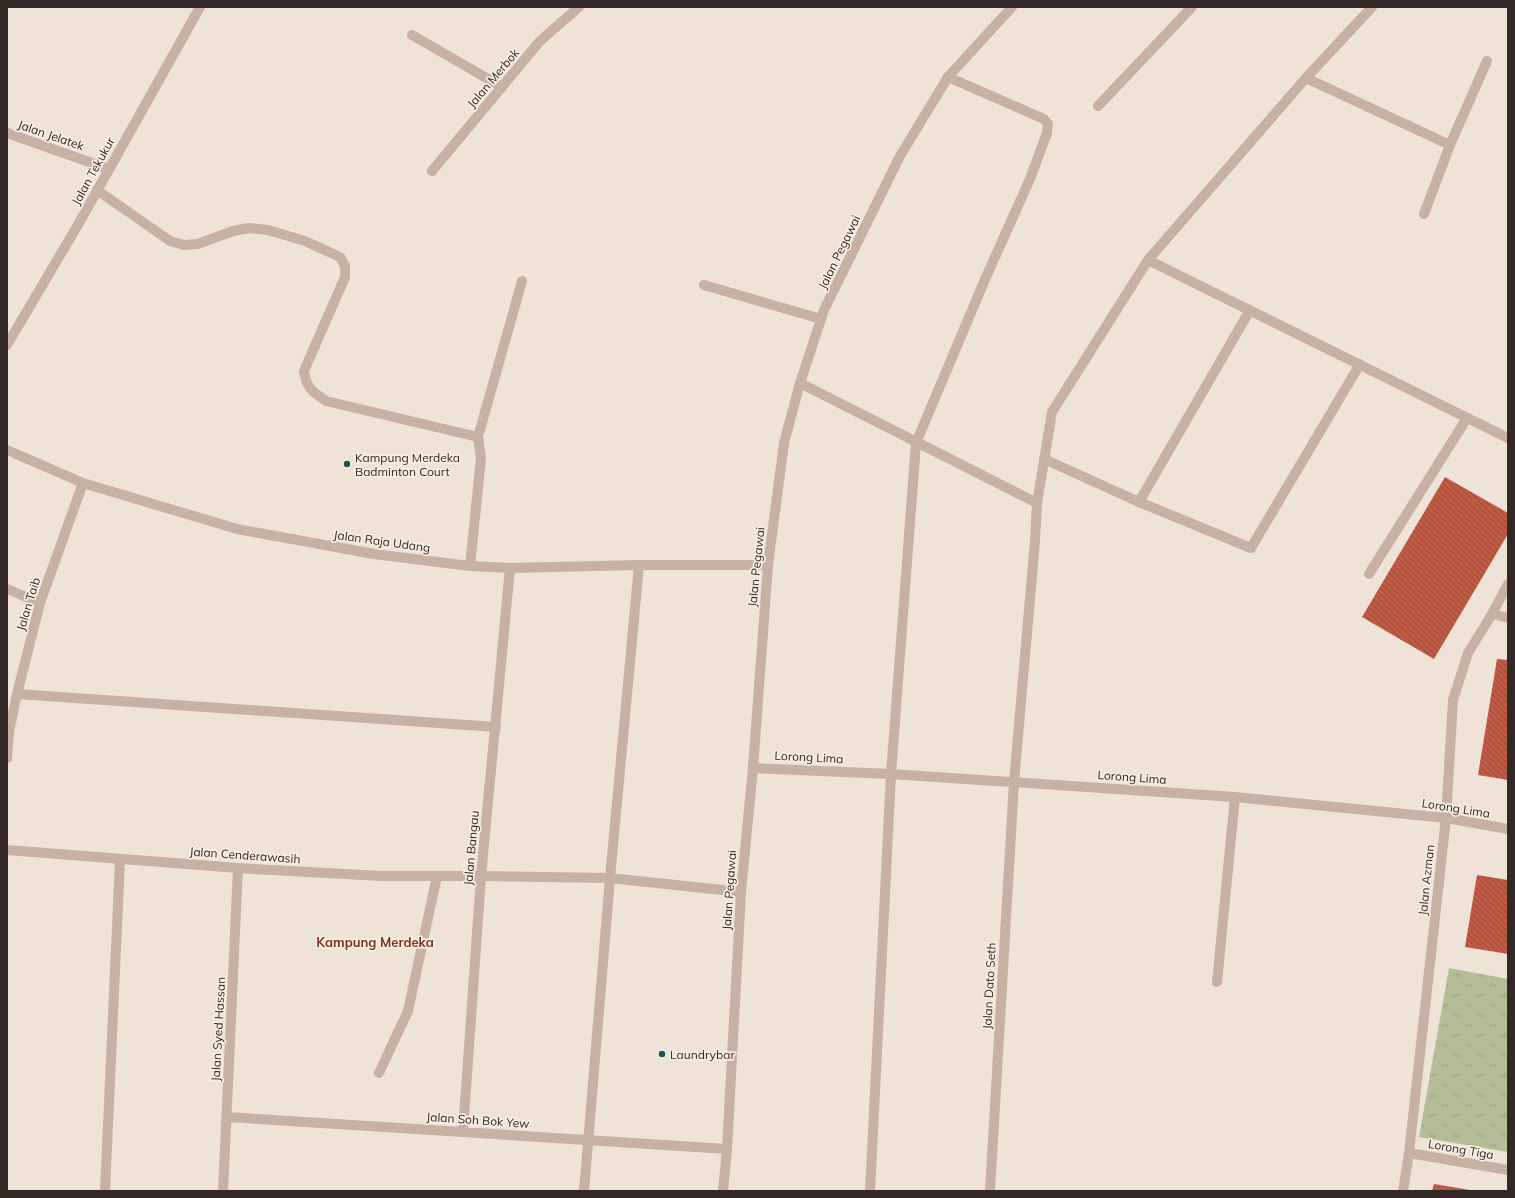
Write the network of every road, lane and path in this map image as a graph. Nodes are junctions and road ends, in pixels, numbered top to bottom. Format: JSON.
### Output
{"nodes":[{"id":1,"x":200,"y":7,"type":"edge"},
{"id":2,"x":579,"y":7,"type":"edge"},
{"id":3,"x":1012,"y":7,"type":"edge"},
{"id":4,"x":1192,"y":7,"type":"edge"},
{"id":5,"x":1372,"y":7,"type":"edge"},
{"id":6,"x":412,"y":35,"type":"dead end"},
{"id":7,"x":1487,"y":61,"type":"dead end"},
{"id":8,"x":948,"y":77,"type":"junction"},
{"id":9,"x":1306,"y":78,"type":"junction"},
{"id":10,"x":502,"y":87,"type":"junction"},
{"id":11,"x":1098,"y":106,"type":"dead end"},
{"id":12,"x":7,"y":133,"type":"edge"},
{"id":13,"x":1450,"y":145,"type":"junction"},
{"id":14,"x":110,"y":169,"type":"junction"},
{"id":15,"x":432,"y":171,"type":"dead end"},
{"id":16,"x":97,"y":190,"type":"junction"},
{"id":17,"x":1424,"y":214,"type":"dead end"},
{"id":18,"x":1148,"y":260,"type":"junction"},
{"id":19,"x":522,"y":281,"type":"dead end"},
{"id":20,"x":704,"y":285,"type":"dead end"},
{"id":21,"x":1250,"y":310,"type":"junction"},
{"id":22,"x":821,"y":319,"type":"junction"},
{"id":23,"x":7,"y":345,"type":"edge"},
{"id":24,"x":1360,"y":364,"type":"junction"},
{"id":25,"x":800,"y":383,"type":"junction"},
{"id":26,"x":1468,"y":418,"type":"junction"},
{"id":27,"x":478,"y":437,"type":"junction"},
{"id":28,"x":1508,"y":438,"type":"edge"},
{"id":29,"x":916,"y":443,"type":"junction"},
{"id":30,"x":7,"y":450,"type":"edge"},
{"id":31,"x":1044,"y":459,"type":"junction"},
{"id":32,"x":83,"y":484,"type":"junction"},
{"id":33,"x":1139,"y":502,"type":"junction"},
{"id":34,"x":1037,"y":503,"type":"junction"},
{"id":35,"x":639,"y":564,"type":"junction"},
{"id":36,"x":768,"y":565,"type":"junction"},
{"id":37,"x":470,"y":566,"type":"junction"},
{"id":38,"x":510,"y":568,"type":"junction"},
{"id":39,"x":1369,"y":574,"type":"dead end"},
{"id":40,"x":1508,"y":584,"type":"edge"},
{"id":41,"x":7,"y":589,"type":"edge"},
{"id":42,"x":40,"y":603,"type":"junction"},
{"id":43,"x":1492,"y":614,"type":"junction"},
{"id":44,"x":1508,"y":618,"type":"edge"},
{"id":45,"x":17,"y":694,"type":"junction"},
{"id":46,"x":496,"y":727,"type":"junction"},
{"id":47,"x":8,"y":732,"type":"edge"},
{"id":48,"x":7,"y":758,"type":"edge"},
{"id":49,"x":753,"y":768,"type":"junction"},
{"id":50,"x":891,"y":774,"type":"junction"},
{"id":51,"x":1014,"y":782,"type":"junction"},
{"id":52,"x":1236,"y":797,"type":"junction"},
{"id":53,"x":1446,"y":818,"type":"junction"},
{"id":54,"x":1508,"y":829,"type":"edge"},
{"id":55,"x":7,"y":850,"type":"edge"},
{"id":56,"x":120,"y":860,"type":"junction"},
{"id":57,"x":238,"y":868,"type":"junction"},
{"id":58,"x":437,"y":876,"type":"junction"},
{"id":59,"x":481,"y":876,"type":"junction"},
{"id":60,"x":610,"y":878,"type":"junction"},
{"id":61,"x":740,"y":892,"type":"junction"},
{"id":62,"x":1217,"y":982,"type":"dead end"},
{"id":63,"x":379,"y":1073,"type":"dead end"},
{"id":64,"x":227,"y":1117,"type":"junction"},
{"id":65,"x":463,"y":1132,"type":"junction"},
{"id":66,"x":588,"y":1141,"type":"junction"},
{"id":67,"x":727,"y":1149,"type":"junction"},
{"id":68,"x":1409,"y":1153,"type":"junction"},
{"id":69,"x":1508,"y":1170,"type":"edge"},
{"id":70,"x":105,"y":1191,"type":"edge"},
{"id":71,"x":223,"y":1191,"type":"edge"},
{"id":72,"x":584,"y":1191,"type":"edge"},
{"id":73,"x":723,"y":1191,"type":"edge"},
{"id":74,"x":870,"y":1191,"type":"edge"},
{"id":75,"x":990,"y":1191,"type":"edge"},
{"id":76,"x":1403,"y":1191,"type":"edge"}],
"edges":[{"from":1,"to":14,"type":"street","name":"Jalan Tekukur"},
{"from":2,"to":10,"type":"street","name":"Jalan Merbok"},
{"from":3,"to":8,"type":"street","name":"Jalan Pegawai"},
{"from":4,"to":11,"type":"street"},
{"from":5,"to":9,"type":"street","name":"Jalan Dato Seth"},
{"from":6,"to":10,"type":"street"},
{"from":7,"to":13,"type":"street"},
{"from":8,"to":22,"type":"street","name":"Jalan Pegawai"},
{"from":8,"to":29,"type":"street"},
{"from":9,"to":13,"type":"street"},
{"from":9,"to":18,"type":"street","name":"Jalan Dato Seth"},
{"from":10,"to":15,"type":"street","name":"Jalan Merbok"},
{"from":12,"to":14,"type":"street","name":"Jalan Jelatek"},
{"from":13,"to":17,"type":"street"},
{"from":14,"to":16,"type":"street","name":"Jalan Tekukur"},
{"from":16,"to":23,"type":"street","name":"Jalan Tekukur"},
{"from":16,"to":27,"type":"street"},
{"from":18,"to":21,"type":"street"},
{"from":18,"to":31,"type":"street","name":"Jalan Dato Seth"},
{"from":19,"to":27,"type":"street"},
{"from":20,"to":22,"type":"street"},
{"from":21,"to":24,"type":"street"},
{"from":21,"to":33,"type":"street"},
{"from":22,"to":25,"type":"street","name":"Jalan Pegawai"},
{"from":24,"to":26,"type":"street"},
{"from":24,"to":33,"type":"street"},
{"from":25,"to":29,"type":"street"},
{"from":25,"to":36,"type":"street","name":"Jalan Pegawai"},
{"from":26,"to":28,"type":"street"},
{"from":26,"to":39,"type":"street"},
{"from":27,"to":37,"type":"street"},
{"from":29,"to":34,"type":"street"},
{"from":29,"to":50,"type":"street"},
{"from":30,"to":32,"type":"street","name":"Jalan Raja Udang"},
{"from":31,"to":33,"type":"street"},
{"from":31,"to":34,"type":"street","name":"Jalan Dato Seth"},
{"from":32,"to":37,"type":"street","name":"Jalan Raja Udang"},
{"from":32,"to":42,"type":"street","name":"Jalan Taib"},
{"from":34,"to":51,"type":"street","name":"Jalan Dato Seth"},
{"from":35,"to":36,"type":"street","name":"Jalan Raja Udang"},
{"from":35,"to":38,"type":"street","name":"Jalan Raja Udang"},
{"from":35,"to":60,"type":"street"},
{"from":36,"to":49,"type":"street","name":"Jalan Pegawai"},
{"from":37,"to":38,"type":"street","name":"Jalan Raja Udang"},
{"from":38,"to":46,"type":"street","name":"Jalan Bangau"},
{"from":40,"to":43,"type":"street","name":"Jalan Azman"},
{"from":41,"to":42,"type":"street"},
{"from":42,"to":45,"type":"street","name":"Jalan Taib"},
{"from":43,"to":44,"type":"street"},
{"from":43,"to":53,"type":"street","name":"Jalan Azman"},
{"from":45,"to":46,"type":"street"},
{"from":45,"to":47,"type":"street","name":"Jalan Taib"},
{"from":46,"to":59,"type":"street","name":"Jalan Bangau"},
{"from":47,"to":48,"type":"street","name":"Jalan Taib"},
{"from":49,"to":50,"type":"street","name":"Lorong Lima"},
{"from":49,"to":61,"type":"street","name":"Jalan Pegawai"},
{"from":50,"to":51,"type":"street","name":"Lorong Lima"},
{"from":50,"to":74,"type":"street"},
{"from":51,"to":52,"type":"street","name":"Lorong Lima"},
{"from":51,"to":75,"type":"street","name":"Jalan Dato Seth"},
{"from":52,"to":53,"type":"street","name":"Lorong Lima"},
{"from":52,"to":62,"type":"street"},
{"from":53,"to":54,"type":"street","name":"Lorong Lima"},
{"from":53,"to":68,"type":"street","name":"Jalan Azman"},
{"from":55,"to":56,"type":"street","name":"Jalan Cenderawasih"},
{"from":56,"to":57,"type":"street","name":"Jalan Cenderawasih"},
{"from":56,"to":70,"type":"street"},
{"from":57,"to":58,"type":"street","name":"Jalan Cenderawasih"},
{"from":57,"to":64,"type":"street","name":"Jalan Syed Hassan"},
{"from":58,"to":59,"type":"street","name":"Jalan Cenderawasih"},
{"from":58,"to":63,"type":"street"},
{"from":59,"to":60,"type":"street","name":"Jalan Cenderawasih"},
{"from":59,"to":65,"type":"street","name":"Jalan Bangau"},
{"from":60,"to":61,"type":"street","name":"Jalan Cenderawasih"},
{"from":60,"to":66,"type":"street"},
{"from":61,"to":67,"type":"street","name":"Jalan Pegawai"},
{"from":64,"to":65,"type":"street","name":"Jalan Soh Bok Yew"},
{"from":64,"to":71,"type":"street","name":"Jalan Syed Hassan"},
{"from":65,"to":66,"type":"street","name":"Jalan Soh Bok Yew"},
{"from":66,"to":67,"type":"street","name":"Jalan Soh Bok Yew"},
{"from":66,"to":72,"type":"street"},
{"from":67,"to":73,"type":"street","name":"Jalan Pegawai"},
{"from":68,"to":69,"type":"street","name":"Lorong Tiga"},
{"from":68,"to":76,"type":"street","name":"Jalan Azman"}]}
